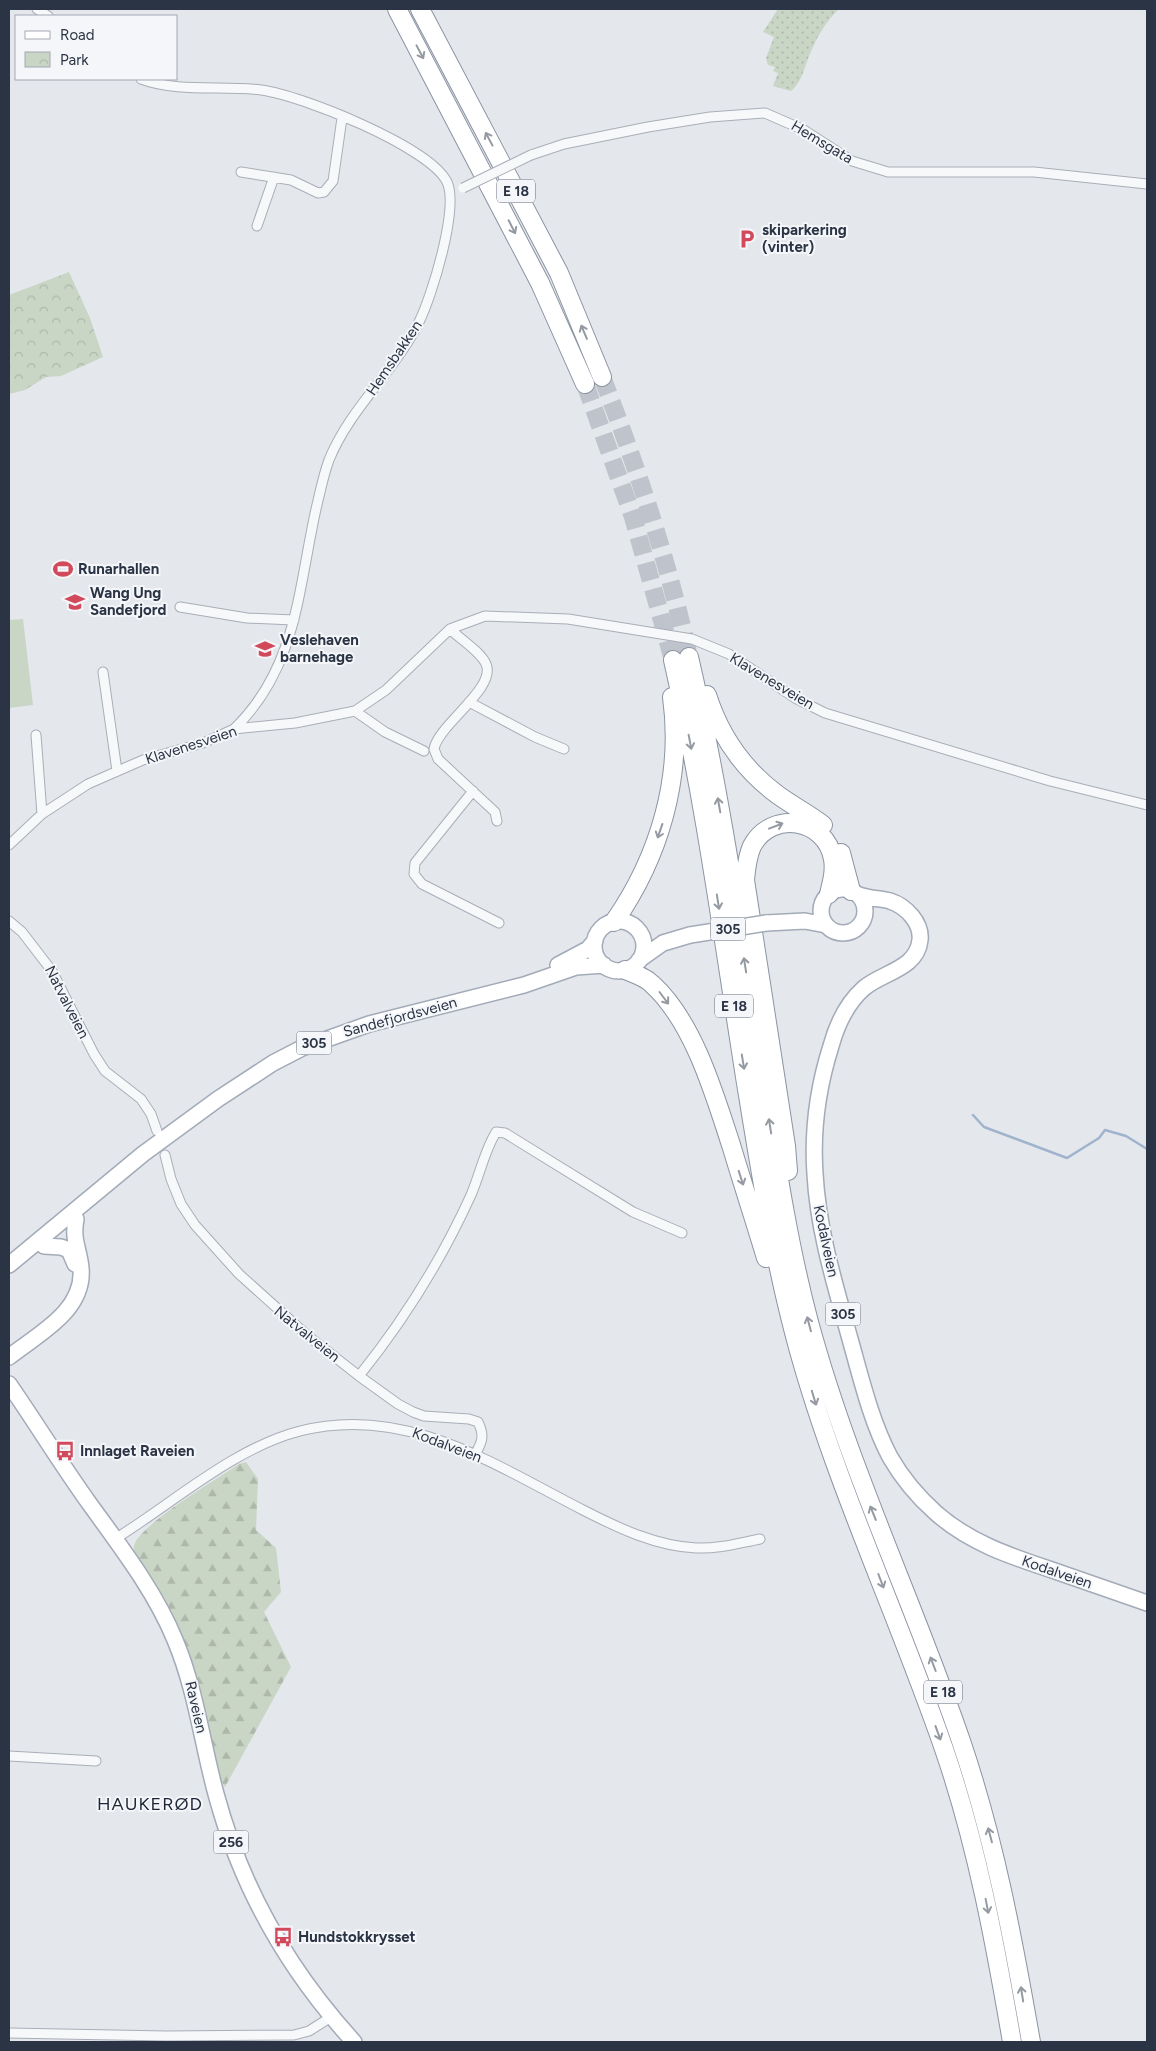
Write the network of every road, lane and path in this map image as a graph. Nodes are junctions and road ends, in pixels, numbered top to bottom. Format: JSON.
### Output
{"nodes":[{"id":1,"x":397,"y":9,"type":"edge"},
{"id":2,"x":420,"y":9,"type":"edge"},
{"id":3,"x":144,"y":80,"type":"edge"},
{"id":4,"x":342,"y":118,"type":"junction"},
{"id":5,"x":241,"y":172,"type":"dead end"},
{"id":6,"x":274,"y":178,"type":"junction"},
{"id":7,"x":1147,"y":184,"type":"edge"},
{"id":8,"x":450,"y":193,"type":"junction"},
{"id":9,"x":257,"y":226,"type":"dead end"},
{"id":10,"x":602,"y":377,"type":"tunnel mouth"},
{"id":11,"x":586,"y":384,"type":"tunnel mouth"},
{"id":12,"x":180,"y":607,"type":"dead end"},
{"id":13,"x":294,"y":620,"type":"junction"},
{"id":14,"x":450,"y":629,"type":"junction"},
{"id":15,"x":681,"y":658,"type":"junction"},
{"id":16,"x":102,"y":672,"type":"dead end"},
{"id":17,"x":469,"y":702,"type":"junction"},
{"id":18,"x":355,"y":711,"type":"junction"},
{"id":19,"x":234,"y":729,"type":"junction"},
{"id":20,"x":36,"y":735,"type":"dead end"},
{"id":21,"x":564,"y":749,"type":"dead end"},
{"id":22,"x":424,"y":751,"type":"dead end"},
{"id":23,"x":117,"y":771,"type":"junction"},
{"id":24,"x":473,"y":791,"type":"junction"},
{"id":25,"x":1147,"y":805,"type":"edge"},
{"id":26,"x":42,"y":814,"type":"junction"},
{"id":27,"x":497,"y":821,"type":"dead end"},
{"id":28,"x":9,"y":845,"type":"edge"},
{"id":29,"x":854,"y":892,"type":"junction"},
{"id":30,"x":826,"y":898,"type":"junction"},
{"id":31,"x":904,"y":909,"type":"junction"},
{"id":32,"x":9,"y":921,"type":"edge"},
{"id":33,"x":614,"y":922,"type":"junction"},
{"id":34,"x":499,"y":923,"type":"dead end"},
{"id":35,"x":766,"y":923,"type":"junction"},
{"id":36,"x":861,"y":923,"type":"junction"},
{"id":37,"x":826,"y":925,"type":"junction"},
{"id":38,"x":640,"y":932,"type":"junction"},
{"id":39,"x":690,"y":935,"type":"junction"},
{"id":40,"x":595,"y":941,"type":"junction"},
{"id":41,"x":604,"y":965,"type":"junction"},
{"id":42,"x":632,"y":965,"type":"junction"},
{"id":43,"x":467,"y":999,"type":"junction"},
{"id":44,"x":179,"y":1129,"type":"junction"},
{"id":45,"x":157,"y":1131,"type":"dead end"},
{"id":46,"x":165,"y":1155,"type":"dead end"},
{"id":47,"x":76,"y":1218,"type":"junction"},
{"id":48,"x":682,"y":1233,"type":"dead end"},
{"id":49,"x":44,"y":1246,"type":"junction"},
{"id":50,"x":9,"y":1265,"type":"edge"},
{"id":51,"x":9,"y":1275,"type":"edge"},
{"id":52,"x":802,"y":1294,"type":"junction"},
{"id":53,"x":9,"y":1343,"type":"edge"},
{"id":54,"x":799,"y":1352,"type":"junction"},
{"id":55,"x":9,"y":1357,"type":"edge"},
{"id":56,"x":360,"y":1376,"type":"junction"},
{"id":57,"x":9,"y":1384,"type":"edge"},
{"id":58,"x":475,"y":1455,"type":"junction"},
{"id":59,"x":760,"y":1538,"type":"dead end"},
{"id":60,"x":115,"y":1539,"type":"junction"},
{"id":61,"x":1147,"y":1603,"type":"edge"},
{"id":62,"x":9,"y":1756,"type":"edge"},
{"id":63,"x":96,"y":1760,"type":"dead end"},
{"id":64,"x":331,"y":2017,"type":"junction"},
{"id":65,"x":9,"y":2033,"type":"edge"},
{"id":66,"x":354,"y":2042,"type":"edge"},
{"id":67,"x":1012,"y":2042,"type":"edge"},
{"id":68,"x":1030,"y":2042,"type":"edge"}],
"edges":[{"from":1,"to":11,"type":"highway","number":"E 18","one_way":true},
{"from":10,"to":2,"type":"highway","number":"E 18","one_way":true},
{"from":3,"to":4,"type":"street","name":"Hemsbakken"},
{"from":4,"to":6,"type":"street"},
{"from":4,"to":8,"type":"street","name":"Hemsbakken"},
{"from":5,"to":6,"type":"street"},
{"from":6,"to":9,"type":"street"},
{"from":7,"to":8,"type":"street","name":"Hemsgata","bridge":true},
{"from":8,"to":13,"type":"street","name":"Hemsbakken"},
{"from":12,"to":13,"type":"street"},
{"from":13,"to":19,"type":"street","name":"Hemsbakken"},
{"from":14,"to":17,"type":"street"},
{"from":14,"to":18,"type":"street","name":"Klavenesveien"},
{"from":14,"to":25,"type":"street","name":"Klavenesveien"},
{"from":15,"to":29,"type":"highway"},
{"from":15,"to":33,"type":"highway","one_way":true},
{"from":52,"to":15,"type":"highway","number":"E 18","one_way":true},
{"from":15,"to":54,"type":"highway","number":"E 18","one_way":true},
{"from":16,"to":23,"type":"street"},
{"from":17,"to":21,"type":"street"},
{"from":17,"to":24,"type":"street"},
{"from":18,"to":19,"type":"street","name":"Klavenesveien"},
{"from":18,"to":22,"type":"street"},
{"from":19,"to":23,"type":"street","name":"Klavenesveien"},
{"from":20,"to":26,"type":"street"},
{"from":23,"to":26,"type":"street","name":"Klavenesveien"},
{"from":24,"to":27,"type":"street"},
{"from":24,"to":34,"type":"street"},
{"from":26,"to":28,"type":"street","name":"Klavenesveien"},
{"from":29,"to":30,"type":"main road","number":"305"},
{"from":29,"to":31,"type":"main road","number":"305"},
{"from":29,"to":36,"type":"main road"},
{"from":30,"to":35,"type":"main road","number":"305"},
{"from":30,"to":37,"type":"main road"},
{"from":52,"to":30,"type":"highway","number":"E 18","one_way":true},
{"from":31,"to":36,"type":"main road","number":"305"},
{"from":31,"to":61,"type":"main road","name":"Kodalveien","number":"305"},
{"from":32,"to":45,"type":"street","name":"Natvalveien"},
{"from":33,"to":38,"type":"main road","number":"305"},
{"from":33,"to":40,"type":"main road","number":"305"},
{"from":35,"to":37,"type":"main road","number":"305"},
{"from":35,"to":39,"type":"main road","number":"305","bridge":true},
{"from":36,"to":37,"type":"main road","number":"305"},
{"from":38,"to":39,"type":"main road","number":"305"},
{"from":38,"to":42,"type":"main road"},
{"from":39,"to":42,"type":"main road","number":"305"},
{"from":40,"to":41,"type":"main road"},
{"from":40,"to":43,"type":"main road","name":"Sandefjordsveien","number":"305"},
{"from":41,"to":42,"type":"main road","number":"305"},
{"from":41,"to":43,"type":"main road","name":"Sandefjordsveien","number":"305"},
{"from":42,"to":54,"type":"highway","one_way":true},
{"from":43,"to":44,"type":"main road","name":"Sandefjordsveien","number":"305"},
{"from":44,"to":47,"type":"main road","name":"Sandefjordsveien","number":"305"},
{"from":44,"to":50,"type":"main road","name":"Sandefjordsveien","number":"305"},
{"from":46,"to":56,"type":"street","name":"Natvalveien"},
{"from":47,"to":49,"type":"main road","name":"Sandefjordsveien","number":"305"},
{"from":47,"to":55,"type":"main road"},
{"from":48,"to":56,"type":"street"},
{"from":49,"to":51,"type":"main road","name":"Sandefjordsveien","number":"305"},
{"from":49,"to":53,"type":"main road"},
{"from":68,"to":52,"type":"highway","number":"E 18","one_way":true},
{"from":54,"to":67,"type":"highway","number":"E 18","one_way":true},
{"from":56,"to":58,"type":"street","name":"Natvalveien"},
{"from":57,"to":60,"type":"main road","name":"Raveien","number":"256"},
{"from":58,"to":59,"type":"street","name":"Kodalveien"},
{"from":58,"to":60,"type":"street","name":"Kodalveien"},
{"from":60,"to":64,"type":"main road","name":"Raveien","number":"256"},
{"from":62,"to":63,"type":"street"},
{"from":64,"to":65,"type":"street"},
{"from":64,"to":66,"type":"main road","name":"Raveien","number":"256"}]}
